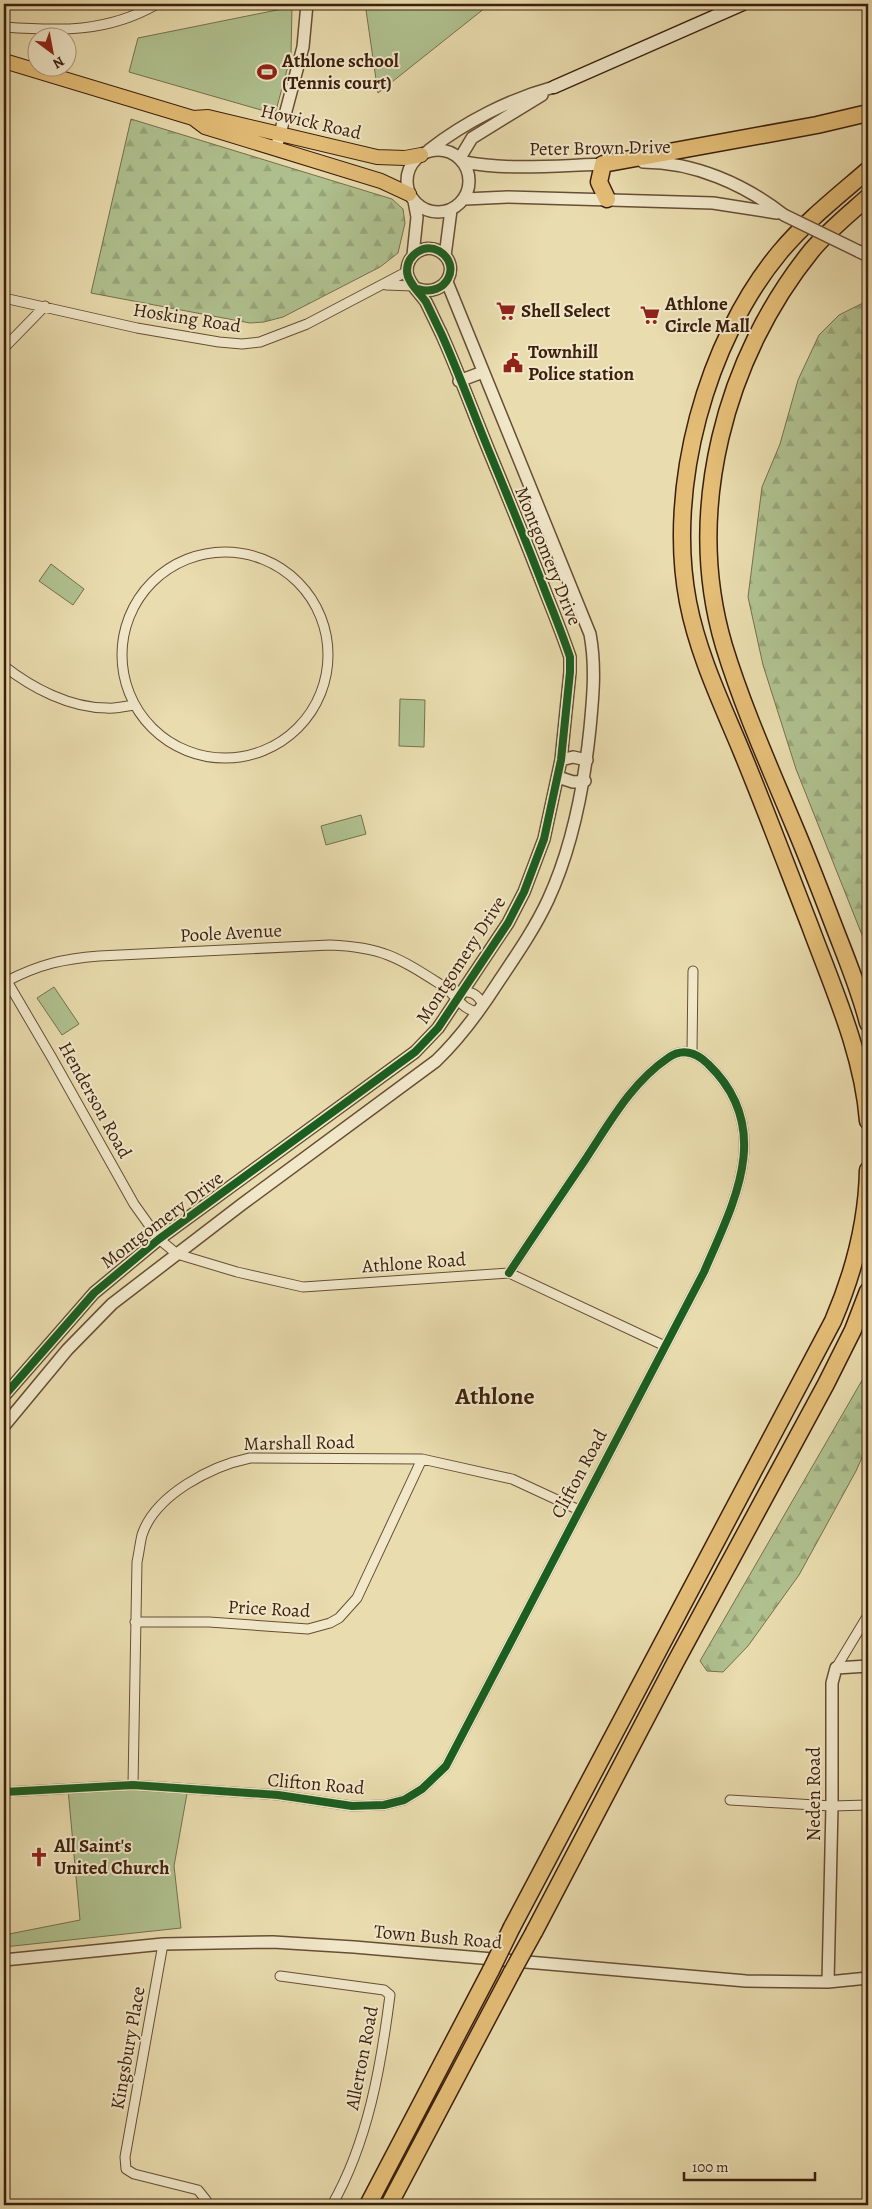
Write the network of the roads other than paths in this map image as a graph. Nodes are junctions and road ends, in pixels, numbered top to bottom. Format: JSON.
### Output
{"nodes":[{"id":1,"x":157,"y":4,"type":"edge"},
{"id":2,"x":307,"y":4,"type":"edge"},
{"id":3,"x":743,"y":4,"type":"edge"},
{"id":4,"x":4,"y":27,"type":"edge"},
{"id":5,"x":4,"y":61,"type":"edge"},
{"id":6,"x":554,"y":87,"type":"junction"},
{"id":7,"x":868,"y":114,"type":"edge"},
{"id":8,"x":193,"y":118,"type":"junction"},
{"id":9,"x":280,"y":135,"type":"junction"},
{"id":10,"x":276,"y":149,"type":"junction"},
{"id":11,"x":425,"y":153,"type":"junction"},
{"id":12,"x":462,"y":160,"type":"junction"},
{"id":13,"x":603,"y":164,"type":"junction"},
{"id":14,"x":868,"y":170,"type":"edge"},
{"id":15,"x":868,"y":197,"type":"edge"},
{"id":16,"x":412,"y":198,"type":"junction"},
{"id":17,"x":465,"y":199,"type":"junction"},
{"id":18,"x":606,"y":199,"type":"junction"},
{"id":19,"x":450,"y":210,"type":"junction"},
{"id":20,"x":784,"y":215,"type":"junction"},
{"id":21,"x":863,"y":254,"type":"edge"},
{"id":22,"x":413,"y":255,"type":"junction"},
{"id":23,"x":445,"y":256,"type":"junction"},
{"id":24,"x":406,"y":272,"type":"junction"},
{"id":25,"x":447,"y":282,"type":"junction"},
{"id":26,"x":386,"y":284,"type":"junction"},
{"id":27,"x":415,"y":288,"type":"junction"},
{"id":28,"x":4,"y":298,"type":"edge"},
{"id":29,"x":45,"y":306,"type":"junction"},
{"id":30,"x":4,"y":348,"type":"edge"},
{"id":31,"x":484,"y":372,"type":"junction"},
{"id":32,"x":459,"y":381,"type":"junction"},
{"id":33,"x":4,"y":666,"type":"edge"},
{"id":34,"x":134,"y":706,"type":"junction"},
{"id":35,"x":561,"y":760,"type":"junction"},
{"id":36,"x":586,"y":760,"type":"junction"},
{"id":37,"x":558,"y":777,"type":"junction"},
{"id":38,"x":584,"y":781,"type":"junction"},
{"id":39,"x":693,"y":971,"type":"dead end"},
{"id":40,"x":6,"y":979,"type":"edge"},
{"id":41,"x":456,"y":993,"type":"junction"},
{"id":42,"x":481,"y":1008,"type":"junction"},
{"id":43,"x":868,"y":1023,"type":"edge"},
{"id":44,"x":692,"y":1052,"type":"junction"},
{"id":45,"x":868,"y":1121,"type":"edge"},
{"id":46,"x":311,"y":1128,"type":"junction"},
{"id":47,"x":299,"y":1136,"type":"junction"},
{"id":48,"x":323,"y":1144,"type":"junction"},
{"id":49,"x":311,"y":1153,"type":"junction"},
{"id":50,"x":868,"y":1170,"type":"edge"},
{"id":51,"x":159,"y":1239,"type":"junction"},
{"id":52,"x":177,"y":1254,"type":"junction"},
{"id":53,"x":509,"y":1273,"type":"junction"},
{"id":54,"x":868,"y":1291,"type":"edge"},
{"id":55,"x":66,"y":1324,"type":"junction"},
{"id":56,"x":81,"y":1336,"type":"junction"},
{"id":57,"x":52,"y":1340,"type":"junction"},
{"id":58,"x":665,"y":1346,"type":"junction"},
{"id":59,"x":67,"y":1350,"type":"junction"},
{"id":60,"x":4,"y":1396,"type":"edge"},
{"id":61,"x":4,"y":1426,"type":"edge"},
{"id":62,"x":422,"y":1459,"type":"junction"},
{"id":63,"x":578,"y":1510,"type":"junction"},
{"id":64,"x":868,"y":1615,"type":"edge"},
{"id":65,"x":135,"y":1622,"type":"junction"},
{"id":66,"x":868,"y":1666,"type":"edge"},
{"id":67,"x":836,"y":1668,"type":"junction"},
{"id":68,"x":132,"y":1785,"type":"junction"},
{"id":69,"x":4,"y":1792,"type":"edge"},
{"id":70,"x":730,"y":1800,"type":"dead end"},
{"id":71,"x":868,"y":1805,"type":"edge"},
{"id":72,"x":832,"y":1806,"type":"junction"},
{"id":73,"x":163,"y":1944,"type":"junction"},
{"id":74,"x":4,"y":1960,"type":"edge"},
{"id":75,"x":280,"y":1976,"type":"dead end"},
{"id":76,"x":868,"y":1978,"type":"edge"},
{"id":77,"x":828,"y":1982,"type":"junction"},
{"id":78,"x":206,"y":2205,"type":"edge"},
{"id":79,"x":332,"y":2205,"type":"edge"},
{"id":80,"x":368,"y":2205,"type":"edge"},
{"id":81,"x":389,"y":2205,"type":"edge"}],
"edges":[{"from":1,"to":4,"type":"street"},
{"from":2,"to":9,"type":"street"},
{"from":3,"to":6,"type":"main road"},
{"from":5,"to":8,"type":"main road","name":"Howick Road"},
{"from":6,"to":11,"type":"street"},
{"from":6,"to":12,"type":"street"},
{"from":7,"to":13,"type":"highway"},
{"from":8,"to":9,"type":"main road","name":"Howick Road"},
{"from":8,"to":10,"type":"main road","name":"Howick Road"},
{"from":9,"to":10,"type":"street"},
{"from":9,"to":11,"type":"main road","name":"Howick Road"},
{"from":10,"to":16,"type":"main road","name":"Howick Road"},
{"from":11,"to":12,"type":"street"},
{"from":11,"to":16,"type":"street"},
{"from":12,"to":13,"type":"street","name":"Peter Brown Drive"},
{"from":12,"to":17,"type":"street"},
{"from":13,"to":18,"type":"highway"},
{"from":13,"to":20,"type":"street","name":"Peter Brown Drive"},
{"from":14,"to":45,"type":"highway"},
{"from":15,"to":43,"type":"highway"},
{"from":16,"to":19,"type":"street"},
{"from":16,"to":22,"type":"street"},
{"from":17,"to":18,"type":"street","name":"Peter Brown Drive"},
{"from":17,"to":19,"type":"street"},
{"from":18,"to":20,"type":"street","name":"Peter Brown Drive"},
{"from":19,"to":23,"type":"street"},
{"from":20,"to":21,"type":"street","name":"Peter Brown Drive","bridge":true},
{"from":22,"to":23,"type":"street"},
{"from":22,"to":24,"type":"street"},
{"from":23,"to":25,"type":"street"},
{"from":24,"to":26,"type":"street","name":"Hosking Road"},
{"from":24,"to":27,"type":"street"},
{"from":25,"to":27,"type":"street"},
{"from":25,"to":31,"type":"street","name":"Montgomery Drive"},
{"from":26,"to":27,"type":"street"},
{"from":26,"to":29,"type":"street","name":"Hosking Road"},
{"from":27,"to":32,"type":"street","name":"Montgomery Drive"},
{"from":28,"to":29,"type":"street","name":"Hosking Road"},
{"from":29,"to":30,"type":"street"},
{"from":31,"to":32,"type":"street"},
{"from":31,"to":36,"type":"street","name":"Montgomery Drive"},
{"from":32,"to":35,"type":"street","name":"Montgomery Drive"},
{"from":33,"to":34,"type":"street"},
{"from":34,"to":34,"type":"street"},
{"from":35,"to":36,"type":"street"},
{"from":35,"to":37,"type":"street","name":"Montgomery Drive"},
{"from":36,"to":38,"type":"street","name":"Montgomery Drive"},
{"from":37,"to":38,"type":"street"},
{"from":37,"to":41,"type":"street","name":"Montgomery Drive"},
{"from":38,"to":42,"type":"street","name":"Montgomery Drive"},
{"from":39,"to":44,"type":"street"},
{"from":40,"to":41,"type":"street","name":"Poole Avenue"},
{"from":40,"to":51,"type":"street","name":"Henderson Road"},
{"from":41,"to":42,"type":"street","name":"Poole Avenue"},
{"from":41,"to":42,"type":"street","name":"Poole Avenue"},
{"from":41,"to":46,"type":"street","name":"Montgomery Drive"},
{"from":42,"to":48,"type":"street","name":"Montgomery Drive"},
{"from":44,"to":53,"type":"street"},
{"from":44,"to":58,"type":"street","name":"Clifton Road"},
{"from":46,"to":47,"type":"street","name":"Montgomery Drive"},
{"from":46,"to":48,"type":"street"},
{"from":47,"to":49,"type":"street"},
{"from":47,"to":51,"type":"street","name":"Montgomery Drive"},
{"from":48,"to":49,"type":"street","name":"Montgomery Drive"},
{"from":49,"to":52,"type":"street","name":"Montgomery Drive"},
{"from":50,"to":80,"type":"highway","bridge":true},
{"from":51,"to":52,"type":"street","name":"Athlone Road"},
{"from":51,"to":55,"type":"street","name":"Montgomery Drive"},
{"from":52,"to":53,"type":"street","name":"Athlone Road"},
{"from":52,"to":56,"type":"street","name":"Montgomery Drive"},
{"from":53,"to":58,"type":"street","name":"Athlone Road"},
{"from":54,"to":81,"type":"highway","bridge":true},
{"from":55,"to":56,"type":"street"},
{"from":55,"to":57,"type":"street","name":"Montgomery Drive"},
{"from":56,"to":59,"type":"street","name":"Montgomery Drive"},
{"from":57,"to":59,"type":"street"},
{"from":57,"to":60,"type":"street","name":"Montgomery Drive"},
{"from":58,"to":63,"type":"street","name":"Clifton Road"},
{"from":59,"to":61,"type":"street","name":"Montgomery Drive"},
{"from":62,"to":63,"type":"street","name":"Marshall Road"},
{"from":62,"to":65,"type":"street","name":"Price Road"},
{"from":62,"to":65,"type":"street","name":"Marshall Road"},
{"from":63,"to":68,"type":"street","name":"Clifton Road"},
{"from":64,"to":67,"type":"street","name":"Neden Road"},
{"from":65,"to":68,"type":"street","name":"Marshall Road"},
{"from":66,"to":67,"type":"street"},
{"from":67,"to":72,"type":"street","name":"Neden Road"},
{"from":68,"to":69,"type":"street","name":"Clifton Road"},
{"from":70,"to":72,"type":"street"},
{"from":71,"to":72,"type":"street"},
{"from":72,"to":77,"type":"street","name":"Neden Road"},
{"from":73,"to":74,"type":"street","name":"Town Bush Road"},
{"from":73,"to":77,"type":"street","name":"Town Bush Road"},
{"from":73,"to":78,"type":"street","name":"Kingsbury Place"},
{"from":75,"to":79,"type":"street","name":"Allerton Road"},
{"from":76,"to":77,"type":"street","name":"Town Bush Road"}]}
